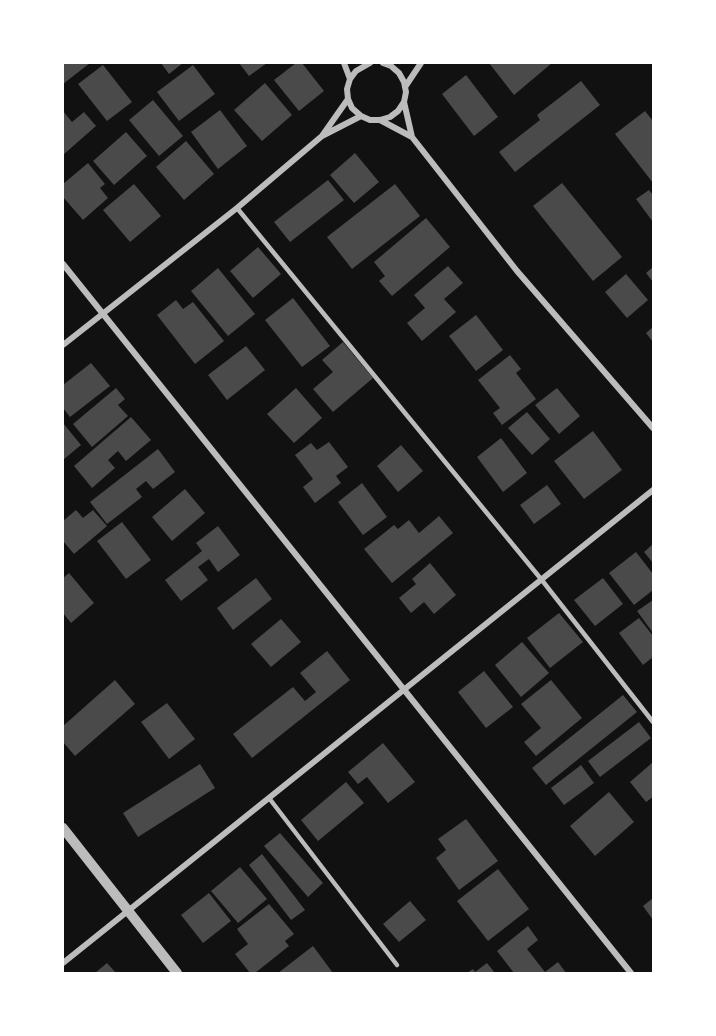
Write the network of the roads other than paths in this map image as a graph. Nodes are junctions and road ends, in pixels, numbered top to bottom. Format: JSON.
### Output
{"nodes":[{"id":1,"x":344,"y":63,"type":"edge"},
{"id":2,"x":370,"y":63,"type":"edge"},
{"id":3,"x":383,"y":63,"type":"edge"},
{"id":4,"x":399,"y":63,"type":"edge"},
{"id":5,"x":421,"y":63,"type":"edge"},
{"id":6,"x":391,"y":66,"type":"junction"},
{"id":7,"x":350,"y":79,"type":"junction"},
{"id":8,"x":405,"y":87,"type":"junction"},
{"id":9,"x":348,"y":99,"type":"junction"},
{"id":10,"x":404,"y":102,"type":"junction"},
{"id":11,"x":361,"y":116,"type":"junction"},
{"id":12,"x":380,"y":120,"type":"junction"},
{"id":13,"x":322,"y":136,"type":"junction"},
{"id":14,"x":412,"y":137,"type":"junction"},
{"id":15,"x":237,"y":208,"type":"junction"},
{"id":16,"x":63,"y":264,"type":"edge"},
{"id":17,"x":102,"y":314,"type":"junction"},
{"id":18,"x":63,"y":345,"type":"edge"},
{"id":19,"x":653,"y":428,"type":"edge"},
{"id":20,"x":653,"y":490,"type":"edge"},
{"id":21,"x":541,"y":579,"type":"junction"},
{"id":22,"x":403,"y":690,"type":"junction"},
{"id":23,"x":653,"y":722,"type":"edge"},
{"id":24,"x":269,"y":798,"type":"junction"},
{"id":25,"x":63,"y":828,"type":"edge"},
{"id":26,"x":129,"y":910,"type":"junction"},
{"id":27,"x":63,"y":963,"type":"edge"},
{"id":28,"x":397,"y":965,"type":"dead end"},
{"id":29,"x":177,"y":973,"type":"edge"},
{"id":30,"x":631,"y":973,"type":"edge"}],
"edges":[{"from":1,"to":7,"type":"street"},
{"from":2,"to":7,"type":"street"},
{"from":3,"to":6,"type":"street"},
{"from":4,"to":6,"type":"street"},
{"from":5,"to":8,"type":"street"},
{"from":6,"to":8,"type":"street"},
{"from":7,"to":9,"type":"street"},
{"from":8,"to":10,"type":"street"},
{"from":9,"to":11,"type":"street"},
{"from":9,"to":13,"type":"street"},
{"from":10,"to":12,"type":"street"},
{"from":10,"to":14,"type":"street"},
{"from":11,"to":12,"type":"street"},
{"from":11,"to":13,"type":"street"},
{"from":12,"to":14,"type":"street"},
{"from":13,"to":15,"type":"street"},
{"from":14,"to":19,"type":"street"},
{"from":15,"to":17,"type":"street"},
{"from":15,"to":21,"type":"lane"},
{"from":16,"to":17,"type":"street"},
{"from":17,"to":18,"type":"street"},
{"from":17,"to":22,"type":"street"},
{"from":20,"to":21,"type":"street"},
{"from":21,"to":22,"type":"street"},
{"from":21,"to":23,"type":"lane"},
{"from":22,"to":24,"type":"street"},
{"from":22,"to":30,"type":"street"},
{"from":24,"to":26,"type":"street"},
{"from":24,"to":28,"type":"lane"},
{"from":25,"to":26,"type":"street"},
{"from":26,"to":27,"type":"street"},
{"from":26,"to":29,"type":"street"}]}
